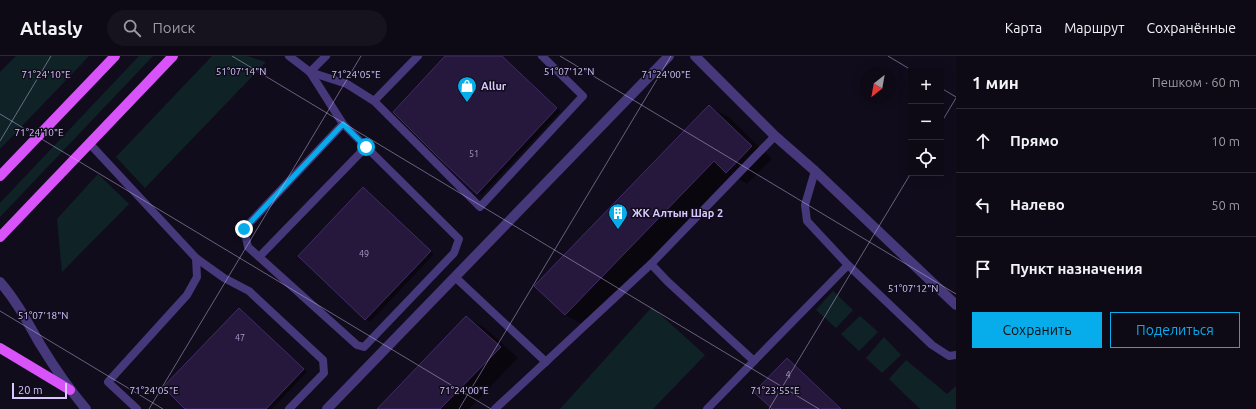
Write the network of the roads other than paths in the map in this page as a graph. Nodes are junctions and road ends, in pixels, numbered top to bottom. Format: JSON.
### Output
{"nodes":[{"id":1,"x":115,"y":56,"type":"edge"},
{"id":2,"x":173,"y":56,"type":"edge"},
{"id":3,"x":289,"y":56,"type":"edge"},
{"id":4,"x":326,"y":56,"type":"edge"},
{"id":5,"x":418,"y":56,"type":"edge"},
{"id":6,"x":542,"y":56,"type":"edge"},
{"id":7,"x":669,"y":56,"type":"edge"},
{"id":8,"x":695,"y":56,"type":"edge"},
{"id":9,"x":310,"y":72,"type":"junction"},
{"id":10,"x":374,"y":101,"type":"junction"},
{"id":11,"x":343,"y":124,"type":"junction"},
{"id":12,"x":776,"y":136,"type":"junction"},
{"id":13,"x":89,"y":143,"type":"junction"},
{"id":14,"x":366,"y":147,"type":"junction"},
{"id":15,"x":815,"y":171,"type":"junction"},
{"id":16,"x":0,"y":176,"type":"edge"},
{"id":17,"x":0,"y":237,"type":"edge"},
{"id":18,"x":259,"y":257,"type":"junction"},
{"id":19,"x":196,"y":258,"type":"junction"},
{"id":20,"x":651,"y":264,"type":"junction"},
{"id":21,"x":848,"y":265,"type":"junction"},
{"id":22,"x":455,"y":277,"type":"junction"},
{"id":23,"x":0,"y":282,"type":"edge"},
{"id":24,"x":956,"y":305,"type":"edge"},
{"id":25,"x":0,"y":348,"type":"edge"},
{"id":26,"x":956,"y":355,"type":"edge"},
{"id":27,"x":754,"y":361,"type":"junction"},
{"id":28,"x":546,"y":362,"type":"junction"},
{"id":29,"x":70,"y":390,"type":"junction"},
{"id":30,"x":86,"y":409,"type":"edge"},
{"id":31,"x":138,"y":409,"type":"edge"},
{"id":32,"x":289,"y":409,"type":"edge"},
{"id":33,"x":327,"y":409,"type":"edge"},
{"id":34,"x":495,"y":409,"type":"edge"},
{"id":35,"x":707,"y":409,"type":"edge"}],
"edges":[{"from":1,"to":16,"type":"main road"},
{"from":2,"to":13,"type":"main road"},
{"from":3,"to":9,"type":"lane"},
{"from":4,"to":9,"type":"lane"},
{"from":5,"to":10,"type":"lane"},
{"from":6,"to":10,"type":"lane"},
{"from":7,"to":22,"type":"street"},
{"from":8,"to":12,"type":"street"},
{"from":9,"to":10,"type":"lane"},
{"from":9,"to":11,"type":"lane"},
{"from":11,"to":14,"type":"lane"},
{"from":11,"to":18,"type":"lane"},
{"from":12,"to":15,"type":"street"},
{"from":12,"to":20,"type":"lane"},
{"from":13,"to":17,"type":"main road"},
{"from":13,"to":19,"type":"lane"},
{"from":14,"to":18,"type":"lane"},
{"from":14,"to":18,"type":"lane"},
{"from":15,"to":21,"type":"lane"},
{"from":15,"to":24,"type":"street"},
{"from":19,"to":31,"type":"lane"},
{"from":19,"to":32,"type":"lane"},
{"from":20,"to":27,"type":"lane"},
{"from":20,"to":28,"type":"lane"},
{"from":21,"to":26,"type":"lane"},
{"from":21,"to":27,"type":"lane"},
{"from":22,"to":28,"type":"lane"},
{"from":22,"to":33,"type":"street"},
{"from":23,"to":29,"type":"street"},
{"from":25,"to":29,"type":"main road"},
{"from":27,"to":35,"type":"lane"},
{"from":28,"to":34,"type":"lane"},
{"from":29,"to":30,"type":"street"}]}
